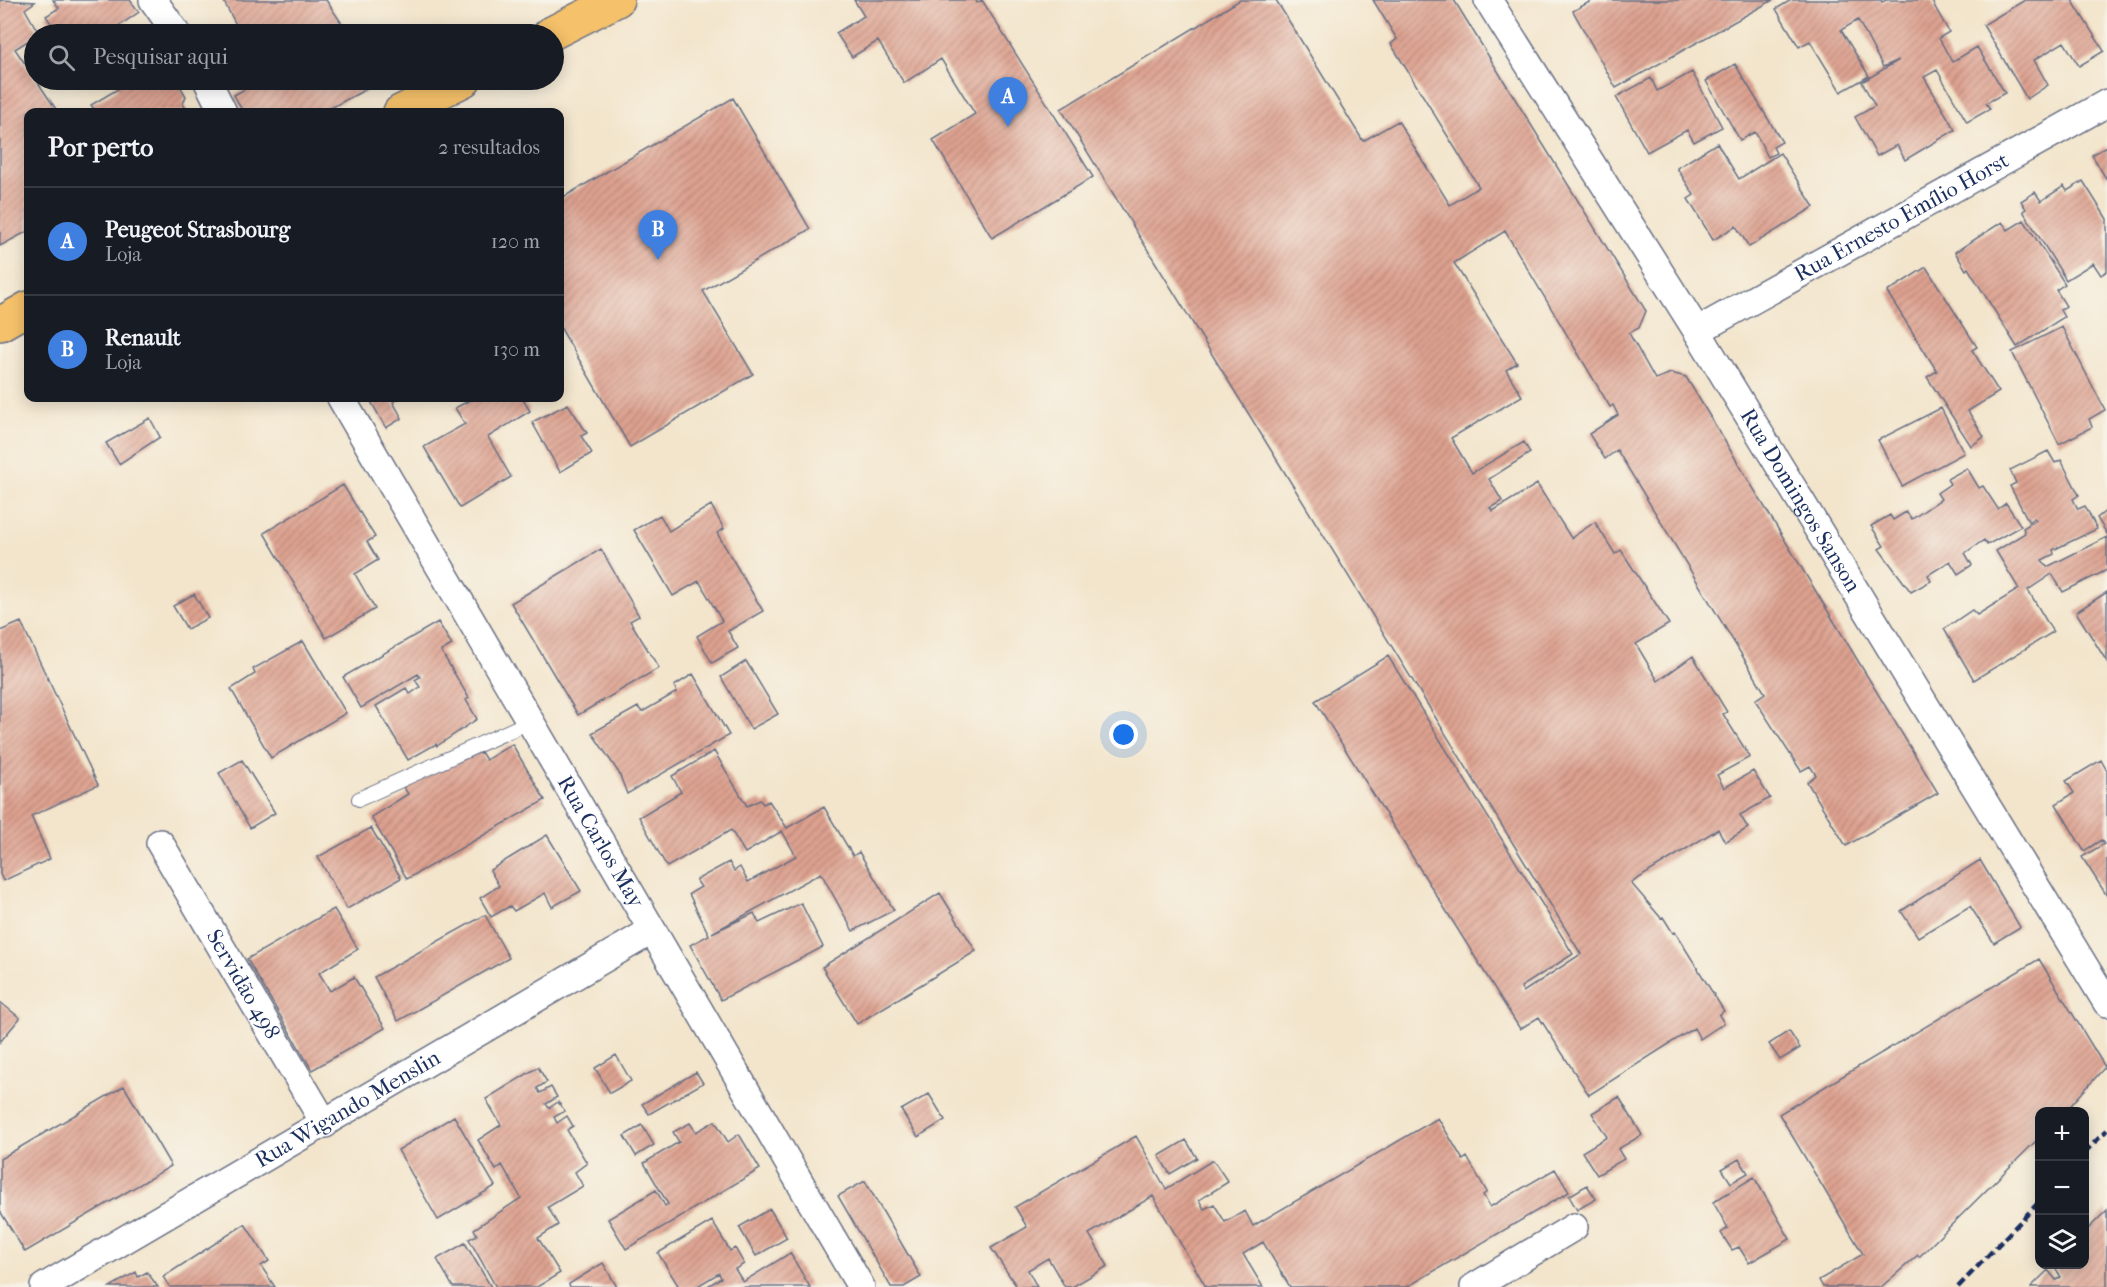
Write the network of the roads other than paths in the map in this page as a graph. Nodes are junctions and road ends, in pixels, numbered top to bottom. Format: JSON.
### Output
{"nodes":[{"id":1,"x":153,"y":0,"type":"edge"},
{"id":2,"x":616,"y":0,"type":"edge"},
{"id":3,"x":1488,"y":0,"type":"edge"},
{"id":4,"x":170,"y":24,"type":"edge"},
{"id":5,"x":564,"y":27,"type":"edge"},
{"id":6,"x":212,"y":90,"type":"edge"},
{"id":7,"x":444,"y":90,"type":"edge"},
{"id":8,"x":2107,"y":103,"type":"edge"},
{"id":9,"x":221,"y":108,"type":"edge"},
{"id":10,"x":408,"y":108,"type":"edge"},
{"id":11,"x":24,"y":310,"type":"edge"},
{"id":12,"x":0,"y":324,"type":"edge"},
{"id":13,"x":1697,"y":331,"type":"junction"},
{"id":14,"x":343,"y":402,"type":"edge"},
{"id":15,"x":529,"y":722,"type":"junction"},
{"id":16,"x":359,"y":799,"type":"dead end"},
{"id":17,"x":160,"y":843,"type":"dead end"},
{"id":18,"x":651,"y":931,"type":"junction"},
{"id":19,"x":2107,"y":1003,"type":"edge"},
{"id":20,"x":325,"y":1124,"type":"junction"},
{"id":21,"x":1574,"y":1227,"type":"dead end"},
{"id":22,"x":44,"y":1287,"type":"edge"},
{"id":23,"x":861,"y":1287,"type":"edge"},
{"id":24,"x":1474,"y":1287,"type":"edge"}],
"edges":[{"from":1,"to":4,"type":"street"},
{"from":2,"to":5,"type":"highway"},
{"from":3,"to":13,"type":"street","name":"Rua Domingos Sanson"},
{"from":6,"to":9,"type":"street"},
{"from":7,"to":10,"type":"highway"},
{"from":8,"to":13,"type":"street","name":"Rua Ernesto Emílio Horst"},
{"from":11,"to":12,"type":"highway"},
{"from":13,"to":19,"type":"street","name":"Rua Domingos Sanson"},
{"from":14,"to":15,"type":"street","name":"Rua Carlos May"},
{"from":15,"to":16,"type":"lane"},
{"from":15,"to":18,"type":"street","name":"Rua Carlos May"},
{"from":17,"to":20,"type":"street","name":"Servidão 498"},
{"from":18,"to":20,"type":"street","name":"Rua Wigando Menslin"},
{"from":18,"to":23,"type":"street","name":"Rua Carlos May"},
{"from":20,"to":22,"type":"street","name":"Rua Wigando Menslin"},
{"from":21,"to":24,"type":"street"}]}
